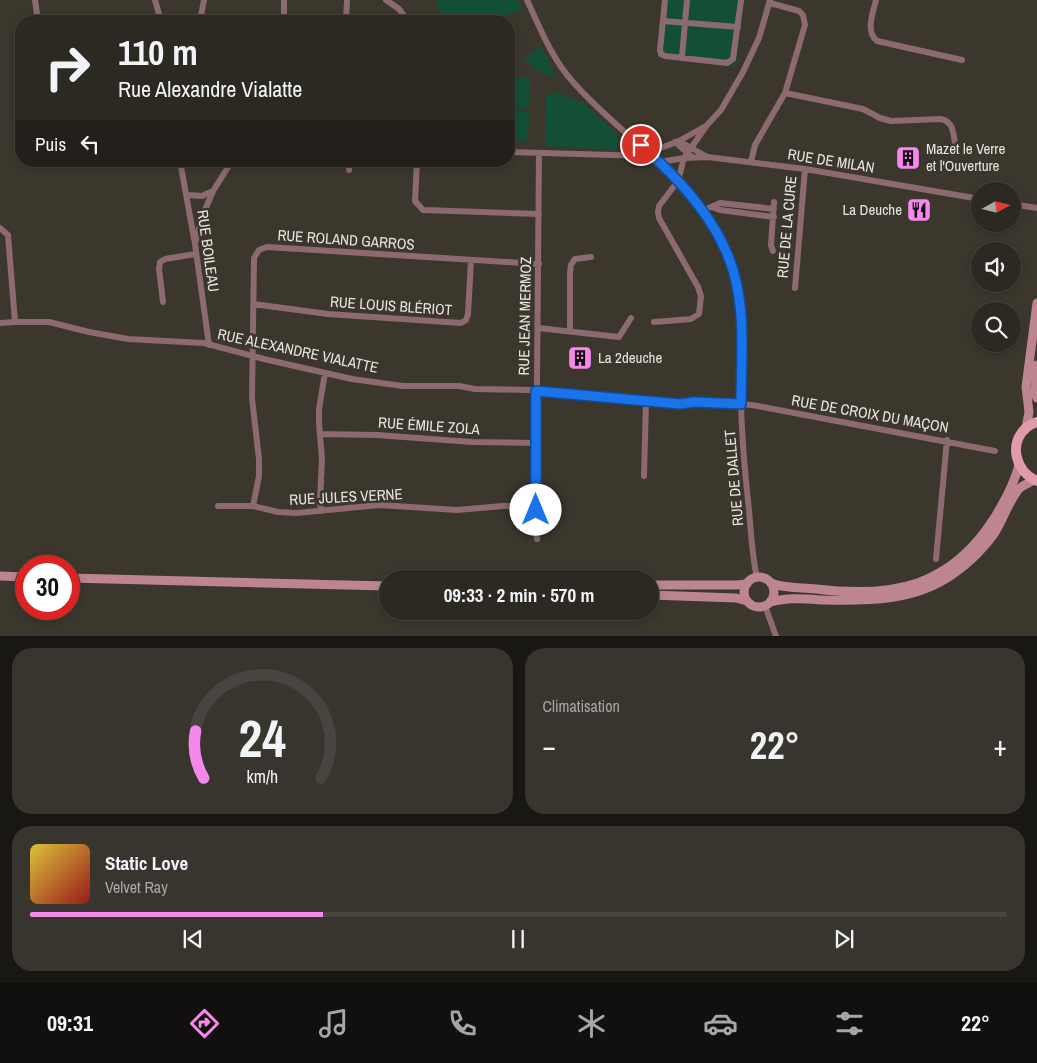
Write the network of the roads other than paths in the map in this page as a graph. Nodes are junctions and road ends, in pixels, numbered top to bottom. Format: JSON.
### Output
{"nodes":[{"id":1,"x":35,"y":0,"type":"edge"},
{"id":2,"x":155,"y":0,"type":"edge"},
{"id":3,"x":204,"y":0,"type":"edge"},
{"id":4,"x":284,"y":0,"type":"edge"},
{"id":5,"x":347,"y":0,"type":"edge"},
{"id":6,"x":386,"y":0,"type":"edge"},
{"id":7,"x":528,"y":0,"type":"edge"},
{"id":8,"x":665,"y":0,"type":"edge"},
{"id":9,"x":687,"y":0,"type":"edge"},
{"id":10,"x":741,"y":0,"type":"edge"},
{"id":11,"x":876,"y":0,"type":"edge"},
{"id":12,"x":770,"y":1,"type":"edge"},
{"id":13,"x":37,"y":15,"type":"edge"},
{"id":14,"x":159,"y":15,"type":"edge"},
{"id":15,"x":201,"y":15,"type":"edge"},
{"id":16,"x":284,"y":15,"type":"edge"},
{"id":17,"x":346,"y":15,"type":"edge"},
{"id":18,"x":404,"y":15,"type":"edge"},
{"id":19,"x":663,"y":21,"type":"junction"},
{"id":20,"x":685,"y":23,"type":"junction"},
{"id":21,"x":738,"y":27,"type":"junction"},
{"id":22,"x":682,"y":57,"type":"junction"},
{"id":23,"x":962,"y":60,"type":"dead end"},
{"id":24,"x":785,"y":93,"type":"junction"},
{"id":25,"x":707,"y":125,"type":"junction"},
{"id":26,"x":677,"y":141,"type":"junction"},
{"id":27,"x":955,"y":143,"type":"dead end"},
{"id":28,"x":692,"y":147,"type":"junction"},
{"id":29,"x":515,"y":152,"type":"edge"},
{"id":30,"x":540,"y":153,"type":"junction"},
{"id":31,"x":650,"y":154,"type":"junction"},
{"id":32,"x":688,"y":157,"type":"junction"},
{"id":33,"x":708,"y":157,"type":"junction"},
{"id":34,"x":660,"y":162,"type":"junction"},
{"id":35,"x":751,"y":162,"type":"junction"},
{"id":36,"x":181,"y":167,"type":"edge"},
{"id":37,"x":228,"y":167,"type":"edge"},
{"id":38,"x":348,"y":167,"type":"edge"},
{"id":39,"x":417,"y":167,"type":"edge"},
{"id":40,"x":805,"y":169,"type":"junction"},
{"id":41,"x":348,"y":170,"type":"dead end"},
{"id":42,"x":678,"y":181,"type":"junction"},
{"id":43,"x":212,"y":192,"type":"junction"},
{"id":44,"x":187,"y":195,"type":"junction"},
{"id":45,"x":971,"y":197,"type":"edge"},
{"id":46,"x":712,"y":206,"type":"junction"},
{"id":47,"x":1021,"y":206,"type":"edge"},
{"id":48,"x":1036,"y":209,"type":"edge"},
{"id":49,"x":702,"y":211,"type":"junction"},
{"id":50,"x":190,"y":213,"type":"junction"},
{"id":51,"x":539,"y":214,"type":"junction"},
{"id":52,"x":203,"y":215,"type":"junction"},
{"id":53,"x":774,"y":217,"type":"junction"},
{"id":54,"x":0,"y":228,"type":"edge"},
{"id":55,"x":194,"y":244,"type":"junction"},
{"id":56,"x":773,"y":251,"type":"dead end"},
{"id":57,"x":195,"y":254,"type":"junction"},
{"id":58,"x":591,"y":258,"type":"dead end"},
{"id":59,"x":471,"y":260,"type":"junction"},
{"id":60,"x":539,"y":264,"type":"junction"},
{"id":61,"x":795,"y":288,"type":"dead end"},
{"id":62,"x":163,"y":302,"type":"dead end"},
{"id":63,"x":1037,"y":303,"type":"edge"},
{"id":64,"x":253,"y":304,"type":"junction"},
{"id":65,"x":631,"y":318,"type":"dead end"},
{"id":66,"x":15,"y":322,"type":"junction"},
{"id":67,"x":654,"y":322,"type":"dead end"},
{"id":68,"x":0,"y":324,"type":"edge"},
{"id":69,"x":538,"y":328,"type":"junction"},
{"id":70,"x":570,"y":331,"type":"junction"},
{"id":71,"x":209,"y":345,"type":"junction"},
{"id":72,"x":253,"y":356,"type":"junction"},
{"id":73,"x":1037,"y":365,"type":"edge"},
{"id":74,"x":325,"y":373,"type":"junction"},
{"id":75,"x":1031,"y":378,"type":"junction"},
{"id":76,"x":536,"y":391,"type":"junction"},
{"id":77,"x":1037,"y":398,"type":"edge"},
{"id":78,"x":646,"y":402,"type":"junction"},
{"id":79,"x":741,"y":404,"type":"junction"},
{"id":80,"x":1037,"y":422,"type":"edge"},
{"id":81,"x":1026,"y":428,"type":"junction"},
{"id":82,"x":320,"y":434,"type":"junction"},
{"id":83,"x":948,"y":440,"type":"junction"},
{"id":84,"x":536,"y":443,"type":"junction"},
{"id":85,"x":995,"y":450,"type":"dead end"},
{"id":86,"x":1019,"y":465,"type":"junction"},
{"id":87,"x":644,"y":476,"type":"dead end"},
{"id":88,"x":1036,"y":481,"type":"edge"},
{"id":89,"x":534,"y":502,"type":"junction"},
{"id":90,"x":218,"y":506,"type":"dead end"},
{"id":91,"x":253,"y":506,"type":"junction"},
{"id":92,"x":321,"y":511,"type":"junction"},
{"id":93,"x":537,"y":539,"type":"dead end"},
{"id":94,"x":936,"y":559,"type":"dead end"},
{"id":95,"x":0,"y":576,"type":"edge"},
{"id":96,"x":15,"y":577,"type":"edge"},
{"id":97,"x":80,"y":578,"type":"edge"},
{"id":98,"x":757,"y":578,"type":"junction"},
{"id":99,"x":771,"y":583,"type":"junction"},
{"id":100,"x":748,"y":584,"type":"junction"},
{"id":101,"x":659,"y":585,"type":"edge"},
{"id":102,"x":379,"y":586,"type":"edge"},
{"id":103,"x":659,"y":595,"type":"edge"},
{"id":104,"x":747,"y":601,"type":"junction"},
{"id":105,"x":768,"y":604,"type":"junction"},
{"id":106,"x":776,"y":636,"type":"edge"}],
"edges":[{"from":1,"to":13,"type":"street"},
{"from":2,"to":14,"type":"street"},
{"from":3,"to":15,"type":"street"},
{"from":4,"to":16,"type":"street"},
{"from":5,"to":17,"type":"street"},
{"from":6,"to":18,"type":"street"},
{"from":7,"to":31,"type":"street","name":"RUE DE DALLET"},
{"from":8,"to":19,"type":"street"},
{"from":9,"to":20,"type":"street"},
{"from":10,"to":21,"type":"street"},
{"from":11,"to":23,"type":"street"},
{"from":12,"to":24,"type":"street"},
{"from":12,"to":25,"type":"street"},
{"from":19,"to":20,"type":"street"},
{"from":19,"to":22,"type":"street"},
{"from":20,"to":21,"type":"street"},
{"from":20,"to":22,"type":"street"},
{"from":21,"to":22,"type":"street"},
{"from":24,"to":27,"type":"street"},
{"from":24,"to":35,"type":"street"},
{"from":25,"to":26,"type":"street"},
{"from":25,"to":28,"type":"street"},
{"from":26,"to":28,"type":"street","name":"RUE DE MILAN"},
{"from":26,"to":31,"type":"street"},
{"from":26,"to":32,"type":"street"},
{"from":28,"to":32,"type":"street"},
{"from":28,"to":33,"type":"street","name":"RUE DE MILAN"},
{"from":29,"to":30,"type":"street"},
{"from":30,"to":31,"type":"street"},
{"from":30,"to":51,"type":"street","name":"RUE JEAN MERMOZ"},
{"from":31,"to":34,"type":"street","name":"RUE DE DALLET"},
{"from":32,"to":33,"type":"street","name":"RUE DE MILAN"},
{"from":32,"to":34,"type":"street","name":"RUE DE MILAN"},
{"from":32,"to":42,"type":"street"},
{"from":33,"to":35,"type":"street","name":"RUE DE MILAN"},
{"from":34,"to":42,"type":"street","name":"RUE DE DALLET"},
{"from":35,"to":40,"type":"street","name":"RUE DE MILAN"},
{"from":36,"to":44,"type":"street","name":"RUE BOILEAU"},
{"from":37,"to":43,"type":"street"},
{"from":38,"to":41,"type":"street"},
{"from":39,"to":51,"type":"street"},
{"from":40,"to":45,"type":"street","name":"RUE DE MILAN"},
{"from":40,"to":61,"type":"street","name":"RUE DE LA CURE"},
{"from":42,"to":49,"type":"street","name":"RUE DE DALLET"},
{"from":42,"to":67,"type":"street"},
{"from":43,"to":44,"type":"street"},
{"from":43,"to":52,"type":"street"},
{"from":44,"to":50,"type":"street","name":"RUE BOILEAU"},
{"from":46,"to":49,"type":"street"},
{"from":46,"to":53,"type":"street"},
{"from":46,"to":53,"type":"street"},
{"from":47,"to":48,"type":"street"},
{"from":49,"to":79,"type":"street","name":"RUE DE DALLET"},
{"from":50,"to":52,"type":"street"},
{"from":50,"to":55,"type":"street","name":"RUE BOILEAU"},
{"from":51,"to":60,"type":"street","name":"RUE JEAN MERMOZ"},
{"from":52,"to":55,"type":"street"},
{"from":53,"to":56,"type":"street"},
{"from":54,"to":66,"type":"street"},
{"from":55,"to":57,"type":"street","name":"RUE BOILEAU"},
{"from":57,"to":62,"type":"street"},
{"from":57,"to":71,"type":"street","name":"RUE BOILEAU"},
{"from":58,"to":70,"type":"street"},
{"from":59,"to":60,"type":"street","name":"RUE ROLAND GARROS"},
{"from":59,"to":64,"type":"street","name":"RUE ROLAND GARROS"},
{"from":59,"to":64,"type":"street","name":"RUE LOUIS BLÉRIOT"},
{"from":60,"to":69,"type":"street","name":"RUE JEAN MERMOZ"},
{"from":63,"to":75,"type":"main road"},
{"from":64,"to":72,"type":"street","name":"RUE ROLAND GARROS"},
{"from":65,"to":70,"type":"street"},
{"from":66,"to":68,"type":"street","name":"RUE ALEXANDRE VIALATTE"},
{"from":66,"to":71,"type":"street","name":"RUE ALEXANDRE VIALATTE"},
{"from":69,"to":70,"type":"street"},
{"from":69,"to":76,"type":"street","name":"RUE JEAN MERMOZ"},
{"from":71,"to":72,"type":"street","name":"RUE ALEXANDRE VIALATTE"},
{"from":72,"to":74,"type":"street","name":"RUE ALEXANDRE VIALATTE"},
{"from":72,"to":91,"type":"street","name":"RUE ROLAND GARROS"},
{"from":73,"to":75,"type":"main road"},
{"from":74,"to":76,"type":"street","name":"RUE ALEXANDRE VIALATTE"},
{"from":74,"to":82,"type":"street"},
{"from":75,"to":77,"type":"main road"},
{"from":75,"to":81,"type":"main road"},
{"from":76,"to":78,"type":"street","name":"RUE ALEXANDRE VIALATTE"},
{"from":76,"to":84,"type":"street","name":"RUE JEAN MERMOZ"},
{"from":78,"to":79,"type":"street","name":"RUE ALEXANDRE VIALATTE"},
{"from":78,"to":87,"type":"street"},
{"from":79,"to":83,"type":"street","name":"RUE DE CROIX DU MAÇON"},
{"from":79,"to":98,"type":"street","name":"RUE DE DALLET"},
{"from":80,"to":81,"type":"main road"},
{"from":81,"to":86,"type":"main road"},
{"from":82,"to":84,"type":"street","name":"RUE ÉMILE ZOLA"},
{"from":82,"to":92,"type":"street"},
{"from":83,"to":85,"type":"street","name":"RUE DE CROIX DU MAÇON"},
{"from":83,"to":94,"type":"street"},
{"from":84,"to":89,"type":"street","name":"RUE JEAN MERMOZ"},
{"from":86,"to":88,"type":"main road"},
{"from":86,"to":99,"type":"main road"},
{"from":88,"to":105,"type":"main road"},
{"from":89,"to":92,"type":"street","name":"RUE JULES VERNE"},
{"from":89,"to":93,"type":"street","name":"RUE JEAN MERMOZ"},
{"from":90,"to":91,"type":"street","name":"RUE JULES VERNE"},
{"from":91,"to":92,"type":"street","name":"RUE JULES VERNE"},
{"from":95,"to":96,"type":"main road"},
{"from":97,"to":102,"type":"main road"},
{"from":98,"to":99,"type":"main road"},
{"from":98,"to":100,"type":"main road"},
{"from":99,"to":105,"type":"main road"},
{"from":100,"to":101,"type":"main road"},
{"from":100,"to":104,"type":"main road"},
{"from":103,"to":104,"type":"main road"},
{"from":104,"to":105,"type":"main road"},
{"from":105,"to":106,"type":"street"}]}
